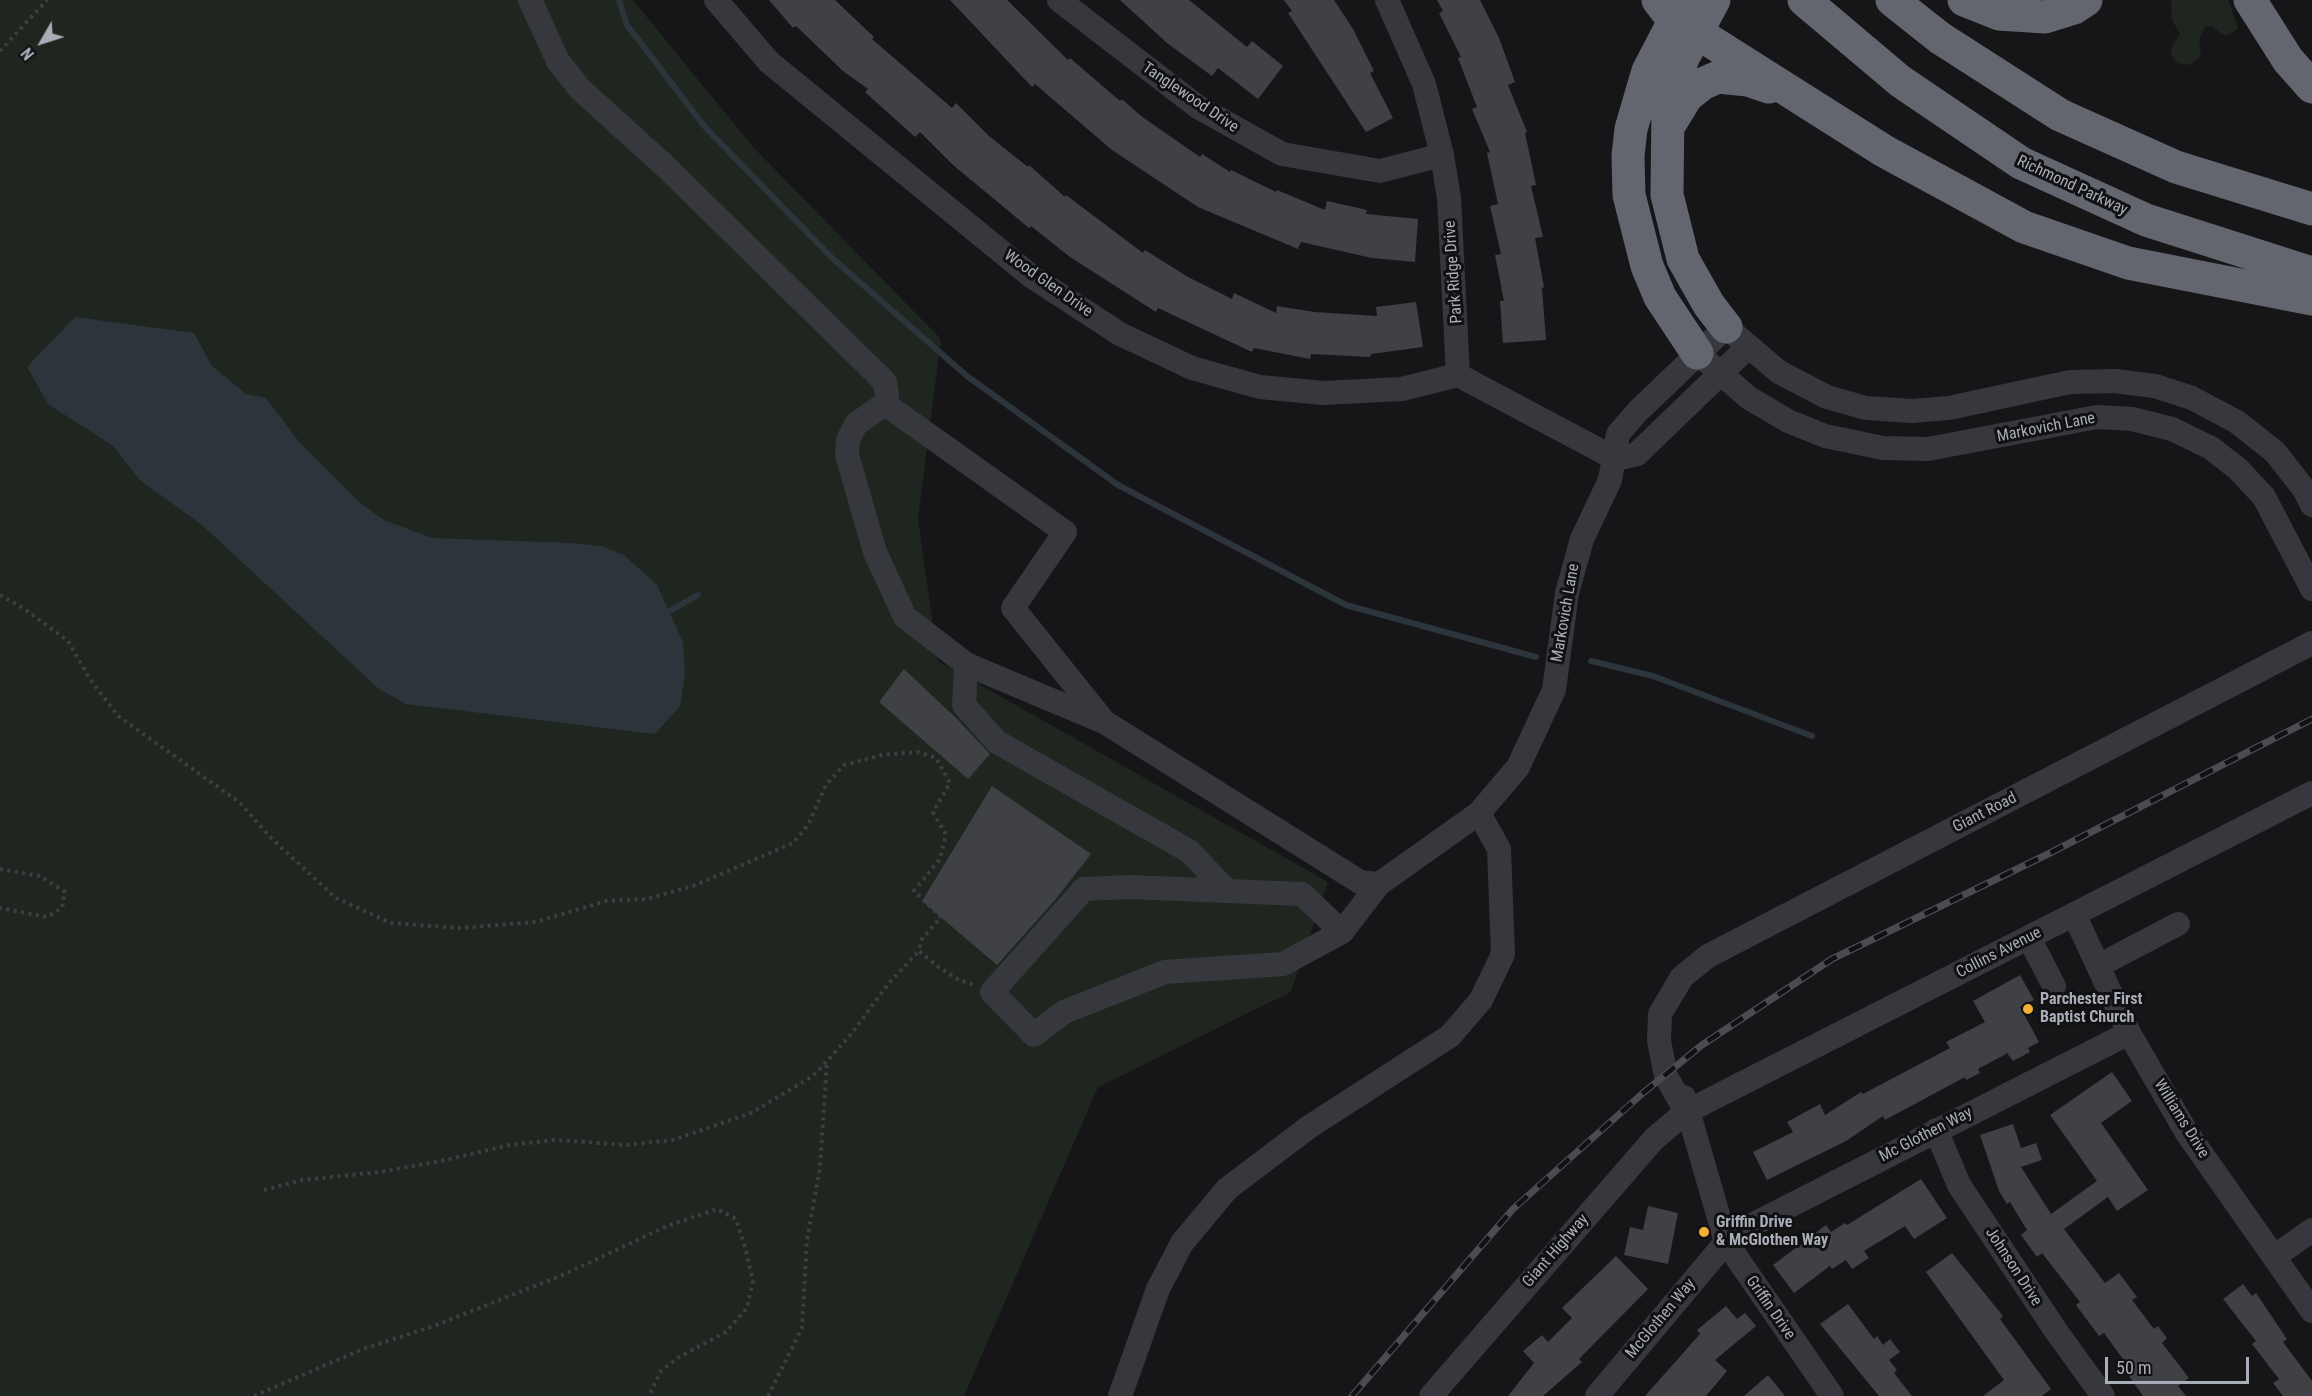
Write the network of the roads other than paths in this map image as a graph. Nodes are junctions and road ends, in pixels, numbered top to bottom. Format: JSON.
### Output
{"nodes":[{"id":1,"x":530,"y":0,"type":"edge"},
{"id":2,"x":716,"y":0,"type":"edge"},
{"id":3,"x":1059,"y":0,"type":"edge"},
{"id":4,"x":1387,"y":0,"type":"edge"},
{"id":5,"x":1714,"y":0,"type":"edge"},
{"id":6,"x":1892,"y":0,"type":"edge"},
{"id":7,"x":1964,"y":0,"type":"edge"},
{"id":8,"x":2086,"y":0,"type":"edge"},
{"id":9,"x":2250,"y":0,"type":"edge"},
{"id":10,"x":1805,"y":1,"type":"edge"},
{"id":11,"x":1680,"y":13,"type":"edge"},
{"id":12,"x":2312,"y":87,"type":"edge"},
{"id":13,"x":1810,"y":105,"type":"junction"},
{"id":14,"x":1666,"y":135,"type":"junction"},
{"id":15,"x":1442,"y":155,"type":"junction"},
{"id":16,"x":2312,"y":209,"type":"edge"},
{"id":17,"x":2312,"y":273,"type":"edge"},
{"id":18,"x":2312,"y":299,"type":"edge"},
{"id":19,"x":1737,"y":338,"type":"junction"},
{"id":20,"x":1709,"y":363,"type":"junction"},
{"id":21,"x":1458,"y":375,"type":"junction"},
{"id":22,"x":885,"y":404,"type":"junction"},
{"id":23,"x":1616,"y":459,"type":"junction"},
{"id":24,"x":2312,"y":506,"type":"edge"},
{"id":25,"x":2312,"y":589,"type":"edge"},
{"id":26,"x":2312,"y":643,"type":"edge"},
{"id":27,"x":966,"y":664,"type":"junction"},
{"id":28,"x":1106,"y":723,"type":"junction"},
{"id":29,"x":2312,"y":793,"type":"edge"},
{"id":30,"x":1479,"y":813,"type":"junction"},
{"id":31,"x":1379,"y":884,"type":"junction"},
{"id":32,"x":1227,"y":891,"type":"junction"},
{"id":33,"x":2074,"y":914,"type":"junction"},
{"id":34,"x":2178,"y":924,"type":"dead end"},
{"id":35,"x":1342,"y":932,"type":"junction"},
{"id":36,"x":2029,"y":938,"type":"junction"},
{"id":37,"x":2098,"y":966,"type":"junction"},
{"id":38,"x":2054,"y":986,"type":"dead end"},
{"id":39,"x":2129,"y":1033,"type":"junction"},
{"id":40,"x":1686,"y":1112,"type":"junction"},
{"id":41,"x":1936,"y":1130,"type":"junction"},
{"id":42,"x":2312,"y":1230,"type":"edge"},
{"id":43,"x":1726,"y":1242,"type":"junction"},
{"id":44,"x":2274,"y":1257,"type":"junction"},
{"id":45,"x":2312,"y":1311,"type":"edge"},
{"id":46,"x":1120,"y":1396,"type":"edge"},
{"id":47,"x":1431,"y":1396,"type":"edge"},
{"id":48,"x":1597,"y":1396,"type":"edge"},
{"id":49,"x":1832,"y":1396,"type":"edge"},
{"id":50,"x":2103,"y":1396,"type":"edge"}],
"edges":[{"from":1,"to":22,"type":"street"},
{"from":2,"to":21,"type":"street","name":"Wood Glen Drive"},
{"from":3,"to":15,"type":"street","name":"Tanglewood Drive"},
{"from":4,"to":15,"type":"street","name":"Park Ridge Drive"},
{"from":5,"to":11,"type":"highway"},
{"from":6,"to":16,"type":"highway"},
{"from":7,"to":8,"type":"highway"},
{"from":9,"to":12,"type":"highway"},
{"from":10,"to":17,"type":"highway","name":"Richmond Parkway"},
{"from":11,"to":13,"type":"highway"},
{"from":11,"to":14,"type":"highway"},
{"from":11,"to":20,"type":"highway"},
{"from":13,"to":14,"type":"highway"},
{"from":13,"to":18,"type":"highway"},
{"from":14,"to":19,"type":"highway"},
{"from":15,"to":21,"type":"street","name":"Park Ridge Drive"},
{"from":19,"to":20,"type":"street","name":"Markovich Lane"},
{"from":19,"to":24,"type":"street"},
{"from":20,"to":23,"type":"street","name":"Markovich Lane"},
{"from":20,"to":25,"type":"street","name":"Markovich Lane"},
{"from":21,"to":23,"type":"street"},
{"from":22,"to":27,"type":"street"},
{"from":22,"to":28,"type":"street"},
{"from":23,"to":30,"type":"street","name":"Markovich Lane"},
{"from":26,"to":40,"type":"street","name":"Giant Road"},
{"from":27,"to":28,"type":"street"},
{"from":27,"to":32,"type":"street"},
{"from":28,"to":31,"type":"street"},
{"from":29,"to":33,"type":"street","name":"Collins Avenue"},
{"from":30,"to":31,"type":"street","name":"Markovich Lane"},
{"from":30,"to":46,"type":"street"},
{"from":31,"to":35,"type":"street","name":"Markovich Lane"},
{"from":32,"to":35,"type":"street"},
{"from":32,"to":35,"type":"street"},
{"from":33,"to":36,"type":"street","name":"Collins Avenue"},
{"from":33,"to":37,"type":"street","name":"Williams Drive"},
{"from":34,"to":37,"type":"street"},
{"from":36,"to":38,"type":"street"},
{"from":36,"to":40,"type":"street","name":"Collins Avenue"},
{"from":37,"to":39,"type":"street","name":"Williams Drive"},
{"from":39,"to":41,"type":"street","name":"Mc Glothen Way"},
{"from":39,"to":44,"type":"street","name":"Williams Drive"},
{"from":40,"to":43,"type":"street","name":"Griffin Drive"},
{"from":40,"to":47,"type":"street","name":"Giant Highway"},
{"from":41,"to":43,"type":"street","name":"Mc Glothen Way"},
{"from":41,"to":50,"type":"street","name":"Johnson Drive"},
{"from":42,"to":44,"type":"street"},
{"from":43,"to":48,"type":"street","name":"McGlothen Way"},
{"from":43,"to":49,"type":"street","name":"Griffin Drive"},
{"from":44,"to":45,"type":"street","name":"Williams Drive"}]}
